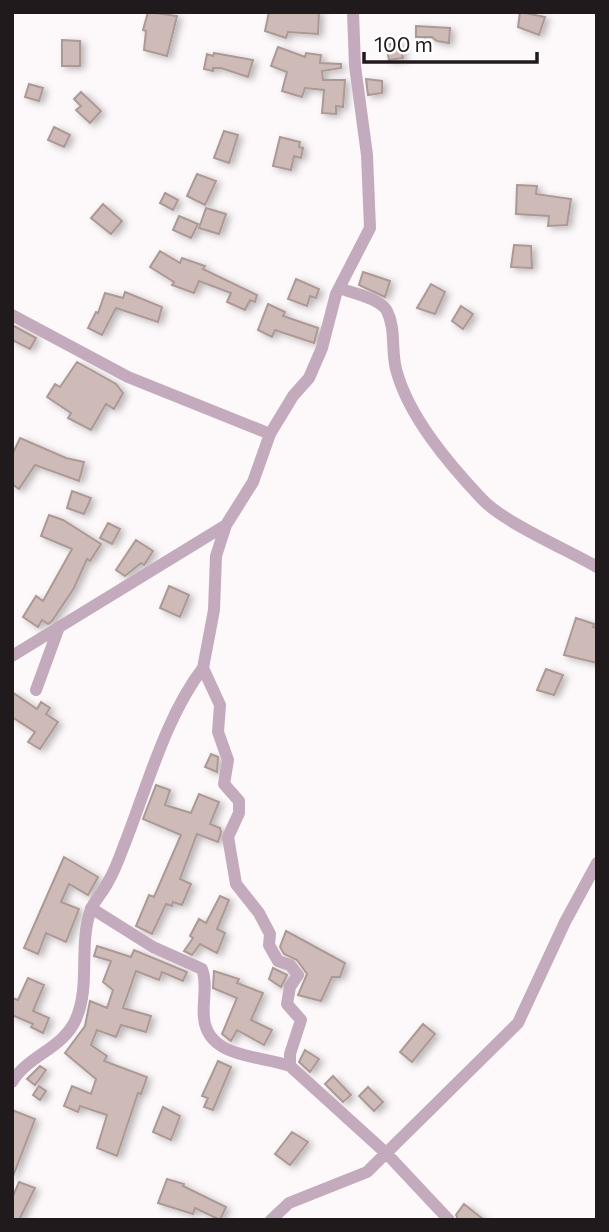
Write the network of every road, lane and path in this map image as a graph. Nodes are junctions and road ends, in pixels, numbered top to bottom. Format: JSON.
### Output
{"nodes":[{"id":1,"x":353,"y":12,"type":"edge"},
{"id":2,"x":339,"y":288,"type":"junction"},
{"id":3,"x":12,"y":315,"type":"edge"},
{"id":4,"x":270,"y":434,"type":"junction"},
{"id":5,"x":226,"y":525,"type":"junction"},
{"id":6,"x":597,"y":567,"type":"edge"},
{"id":7,"x":59,"y":627,"type":"junction"},
{"id":8,"x":12,"y":656,"type":"edge"},
{"id":9,"x":202,"y":668,"type":"junction"},
{"id":10,"x":36,"y":690,"type":"dead end"},
{"id":11,"x":597,"y":863,"type":"edge"},
{"id":12,"x":91,"y":908,"type":"junction"},
{"id":13,"x":290,"y":1066,"type":"junction"},
{"id":14,"x":12,"y":1082,"type":"edge"},
{"id":15,"x":387,"y":1153,"type":"junction"},
{"id":16,"x":271,"y":1220,"type":"edge"},
{"id":17,"x":449,"y":1220,"type":"edge"}],
"edges":[{"from":1,"to":2,"type":"street"},
{"from":2,"to":4,"type":"street"},
{"from":2,"to":6,"type":"street"},
{"from":3,"to":4,"type":"street"},
{"from":4,"to":5,"type":"street"},
{"from":5,"to":7,"type":"street"},
{"from":5,"to":9,"type":"street"},
{"from":7,"to":8,"type":"street"},
{"from":7,"to":10,"type":"street"},
{"from":9,"to":12,"type":"street"},
{"from":9,"to":13,"type":"street"},
{"from":11,"to":15,"type":"street"},
{"from":12,"to":13,"type":"street"},
{"from":12,"to":14,"type":"street"},
{"from":13,"to":15,"type":"street"},
{"from":15,"to":16,"type":"street"},
{"from":15,"to":17,"type":"street"}]}
